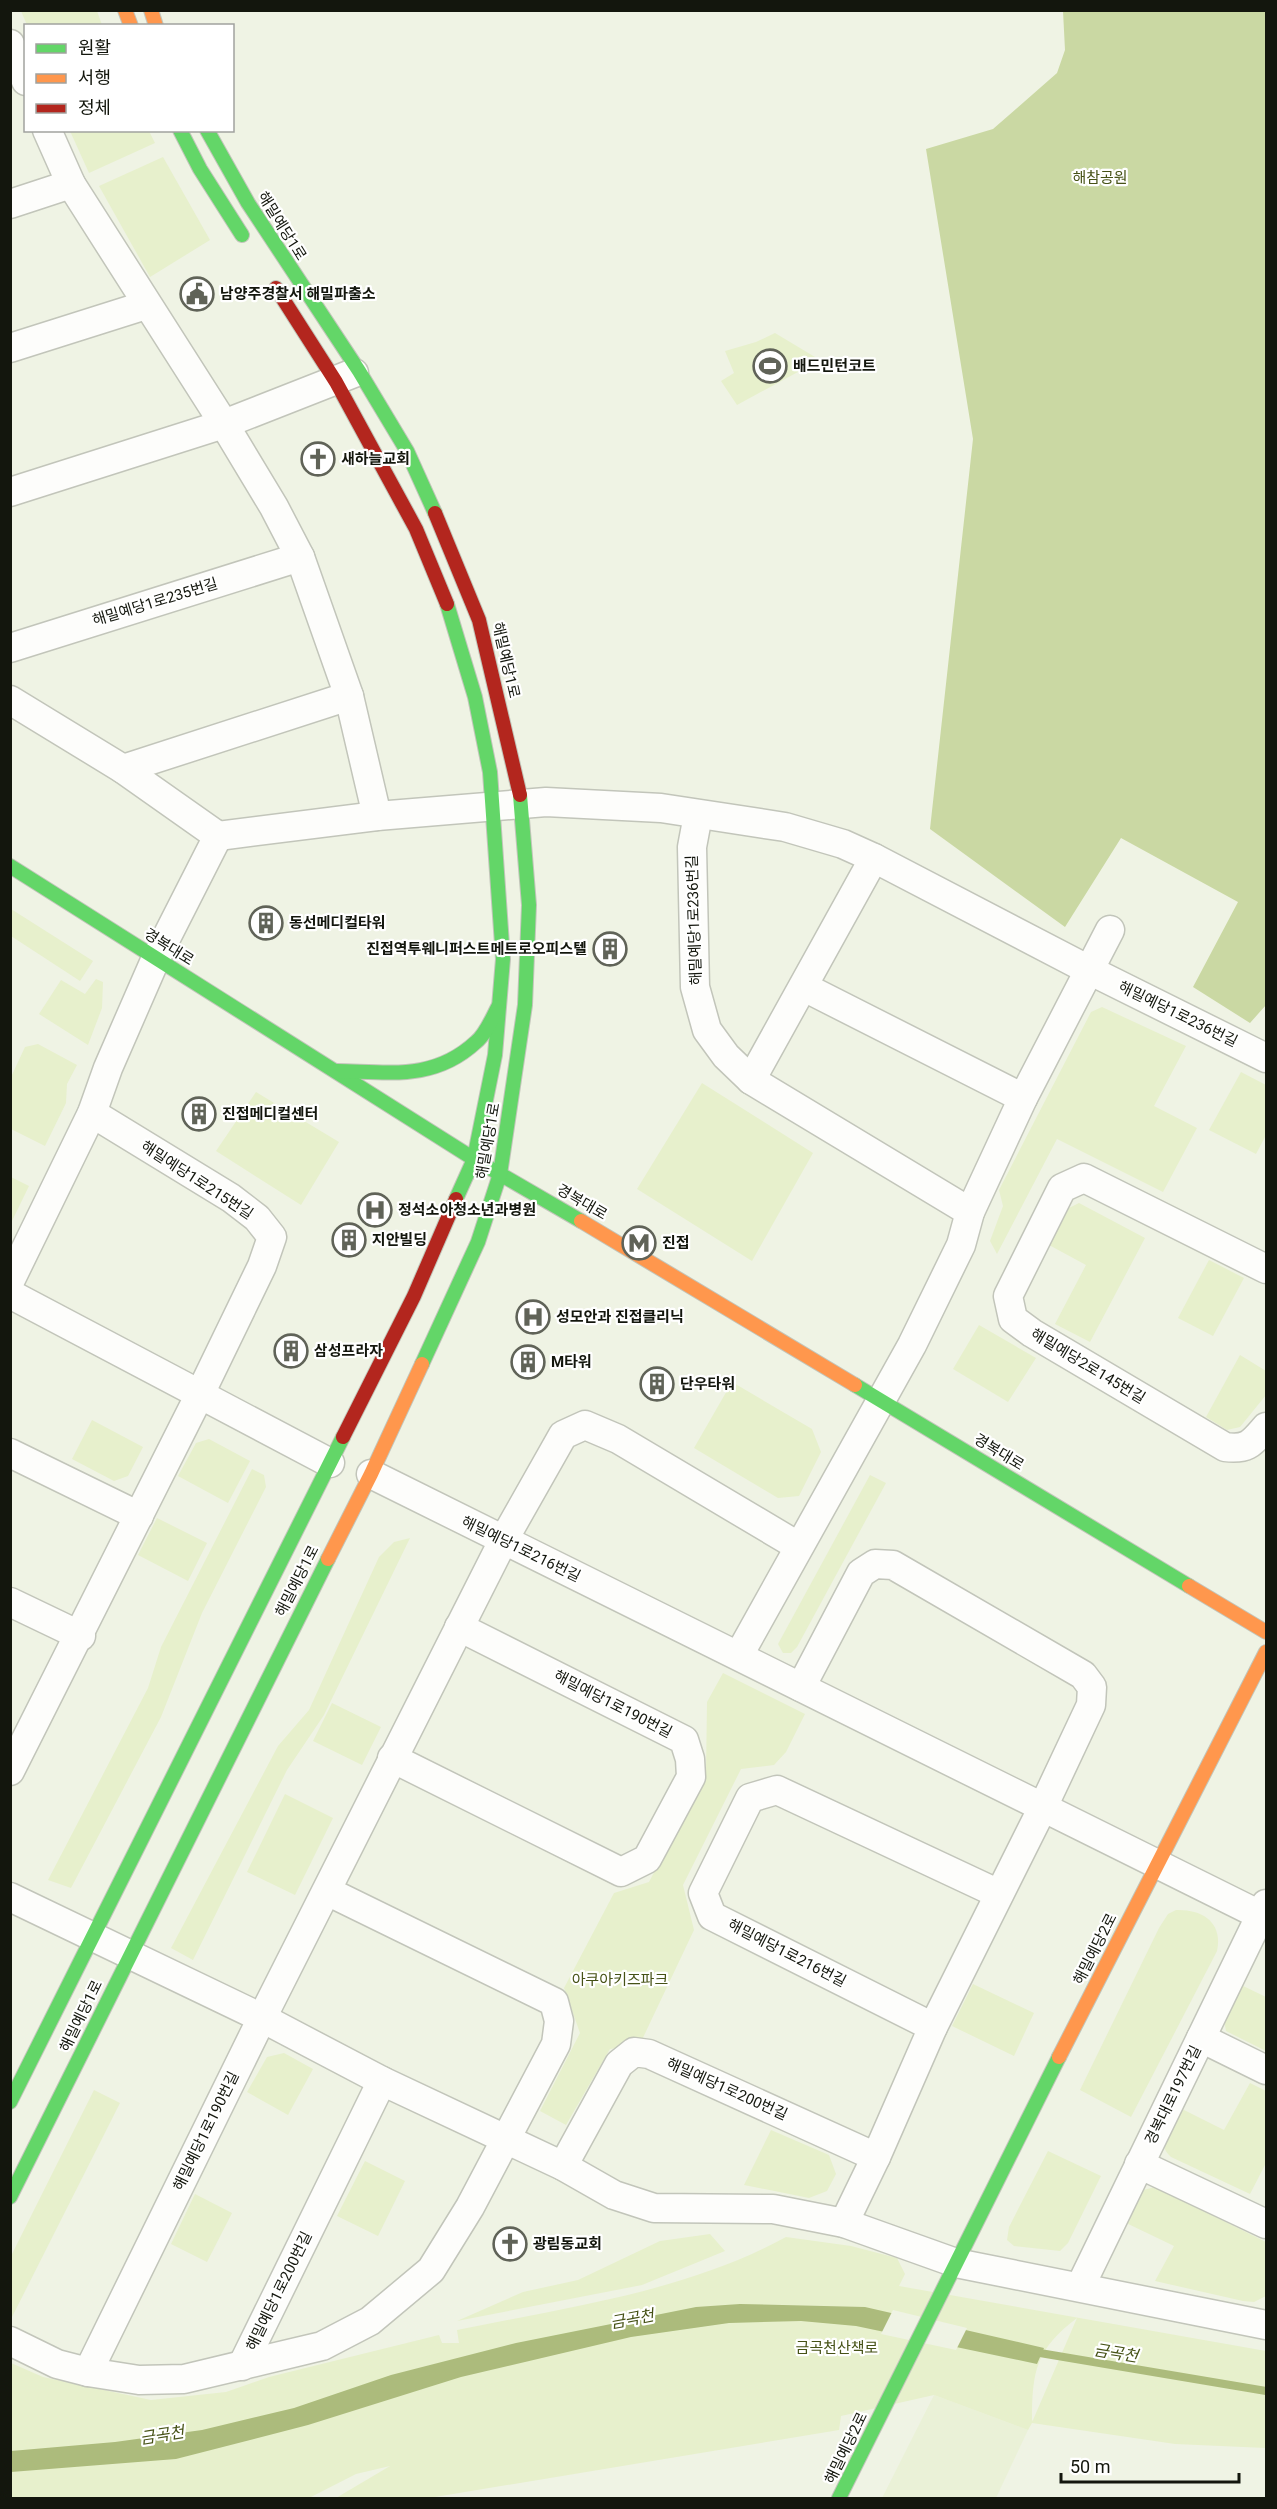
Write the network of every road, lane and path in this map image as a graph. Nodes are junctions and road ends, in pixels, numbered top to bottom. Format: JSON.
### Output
{"nodes":[{"id":1,"x":48,"y":132,"type":"edge"},
{"id":2,"x":181,"y":132,"type":"edge"},
{"id":3,"x":208,"y":132,"type":"edge"},
{"id":4,"x":71,"y":184,"type":"junction"},
{"id":5,"x":10,"y":204,"type":"edge"},
{"id":6,"x":249,"y":246,"type":"dead end"},
{"id":7,"x":268,"y":274,"type":"dead end"},
{"id":8,"x":146,"y":305,"type":"junction"},
{"id":9,"x":10,"y":348,"type":"edge"},
{"id":10,"x":347,"y":377,"type":"junction"},
{"id":11,"x":224,"y":424,"type":"junction"},
{"id":12,"x":10,"y":492,"type":"edge"},
{"id":13,"x":300,"y":557,"type":"junction"},
{"id":14,"x":10,"y":648,"type":"edge"},
{"id":15,"x":350,"y":696,"type":"junction"},
{"id":16,"x":10,"y":700,"type":"edge"},
{"id":17,"x":123,"y":770,"type":"junction"},
{"id":18,"x":522,"y":805,"type":"junction"},
{"id":19,"x":493,"y":807,"type":"junction"},
{"id":20,"x":698,"y":815,"type":"junction"},
{"id":21,"x":377,"y":816,"type":"junction"},
{"id":22,"x":218,"y":836,"type":"junction"},
{"id":23,"x":874,"y":858,"type":"junction"},
{"id":24,"x":10,"y":866,"type":"edge"},
{"id":25,"x":1110,"y":930,"type":"dead end"},
{"id":26,"x":156,"y":958,"type":"junction"},
{"id":27,"x":1089,"y":970,"type":"junction"},
{"id":28,"x":804,"y":987,"type":"junction"},
{"id":29,"x":500,"y":1003,"type":"junction"},
{"id":30,"x":1266,"y":1058,"type":"edge"},
{"id":31,"x":336,"y":1071,"type":"junction"},
{"id":32,"x":751,"y":1080,"type":"junction"},
{"id":33,"x":1023,"y":1098,"type":"junction"},
{"id":34,"x":92,"y":1113,"type":"junction"},
{"id":35,"x":474,"y":1159,"type":"junction"},
{"id":36,"x":500,"y":1174,"type":"junction"},
{"id":37,"x":970,"y":1212,"type":"junction"},
{"id":38,"x":1266,"y":1269,"type":"edge"},
{"id":39,"x":10,"y":1281,"type":"edge"},
{"id":40,"x":10,"y":1293,"type":"edge"},
{"id":41,"x":199,"y":1396,"type":"junction"},
{"id":42,"x":882,"y":1400,"type":"junction"},
{"id":43,"x":1266,"y":1427,"type":"edge"},
{"id":44,"x":10,"y":1453,"type":"edge"},
{"id":45,"x":330,"y":1463,"type":"junction"},
{"id":46,"x":371,"y":1474,"type":"junction"},
{"id":47,"x":139,"y":1516,"type":"junction"},
{"id":48,"x":503,"y":1541,"type":"junction"},
{"id":49,"x":798,"y":1546,"type":"junction"},
{"id":50,"x":10,"y":1602,"type":"edge"},
{"id":51,"x":459,"y":1627,"type":"junction"},
{"id":52,"x":1266,"y":1632,"type":"edge"},
{"id":53,"x":81,"y":1636,"type":"junction"},
{"id":54,"x":1266,"y":1652,"type":"edge"},
{"id":55,"x":739,"y":1655,"type":"junction"},
{"id":56,"x":801,"y":1687,"type":"junction"},
{"id":57,"x":14,"y":1757,"type":"edge"},
{"id":58,"x":392,"y":1758,"type":"junction"},
{"id":59,"x":1044,"y":1807,"type":"junction"},
{"id":60,"x":1156,"y":1864,"type":"junction"},
{"id":61,"x":327,"y":1890,"type":"junction"},
{"id":62,"x":999,"y":1894,"type":"junction"},
{"id":63,"x":10,"y":1897,"type":"edge"},
{"id":64,"x":1265,"y":1913,"type":"edge"},
{"id":65,"x":93,"y":1936,"type":"junction"},
{"id":66,"x":130,"y":1954,"type":"junction"},
{"id":67,"x":262,"y":2018,"type":"junction"},
{"id":68,"x":933,"y":2027,"type":"junction"},
{"id":69,"x":1201,"y":2038,"type":"junction"},
{"id":70,"x":1266,"y":2070,"type":"edge"},
{"id":71,"x":382,"y":2081,"type":"junction"},
{"id":72,"x":10,"y":2102,"type":"edge"},
{"id":73,"x":506,"y":2140,"type":"junction"},
{"id":74,"x":876,"y":2157,"type":"junction"},
{"id":75,"x":1139,"y":2164,"type":"junction"},
{"id":76,"x":563,"y":2166,"type":"junction"},
{"id":77,"x":10,"y":2197,"type":"edge"},
{"id":78,"x":844,"y":2223,"type":"junction"},
{"id":79,"x":1266,"y":2224,"type":"edge"},
{"id":80,"x":956,"y":2264,"type":"junction"},
{"id":81,"x":1080,"y":2287,"type":"junction"},
{"id":82,"x":1266,"y":2325,"type":"edge"},
{"id":83,"x":10,"y":2342,"type":"edge"},
{"id":84,"x":242,"y":2366,"type":"junction"},
{"id":85,"x":88,"y":2372,"type":"junction"},
{"id":86,"x":839,"y":2499,"type":"edge"}],
"edges":[{"from":1,"to":4,"type":"street"},
{"from":2,"to":6,"type":"street"},
{"from":3,"to":10,"type":"street","name":"해밀예당1로"},
{"from":4,"to":5,"type":"street"},
{"from":4,"to":8,"type":"street"},
{"from":7,"to":10,"type":"street","name":"해밀예당1로"},
{"from":8,"to":9,"type":"street"},
{"from":8,"to":11,"type":"street"},
{"from":10,"to":11,"type":"street"},
{"from":10,"to":18,"type":"street","name":"해밀예당1로"},
{"from":10,"to":19,"type":"street","name":"해밀예당1로"},
{"from":11,"to":12,"type":"street"},
{"from":11,"to":13,"type":"street"},
{"from":13,"to":14,"type":"street","name":"해밀예당1로235번길"},
{"from":13,"to":15,"type":"street"},
{"from":15,"to":17,"type":"street"},
{"from":15,"to":21,"type":"street"},
{"from":16,"to":17,"type":"street"},
{"from":17,"to":22,"type":"street"},
{"from":18,"to":19,"type":"street"},
{"from":18,"to":20,"type":"street","name":"해밀예당1로236번길"},
{"from":18,"to":36,"type":"street","name":"해밀예당1로"},
{"from":19,"to":21,"type":"street"},
{"from":19,"to":29,"type":"street","name":"해밀예당1로"},
{"from":20,"to":23,"type":"street","name":"해밀예당1로236번길"},
{"from":20,"to":32,"type":"street","name":"해밀예당1로236번길"},
{"from":21,"to":22,"type":"street"},
{"from":22,"to":26,"type":"street"},
{"from":23,"to":27,"type":"street","name":"해밀예당1로236번길"},
{"from":23,"to":28,"type":"street"},
{"from":24,"to":26,"type":"street","name":"경복대로"},
{"from":25,"to":27,"type":"street"},
{"from":26,"to":31,"type":"street","name":"경복대로"},
{"from":26,"to":34,"type":"street"},
{"from":27,"to":30,"type":"street","name":"해밀예당1로236번길"},
{"from":27,"to":33,"type":"street"},
{"from":28,"to":32,"type":"street"},
{"from":28,"to":33,"type":"street"},
{"from":29,"to":31,"type":"street"},
{"from":29,"to":35,"type":"street","name":"해밀예당1로"},
{"from":31,"to":35,"type":"street","name":"경복대로"},
{"from":32,"to":37,"type":"street","name":"해밀예당1로236번길"},
{"from":33,"to":37,"type":"street"},
{"from":34,"to":39,"type":"street"},
{"from":34,"to":41,"type":"street","name":"해밀예당1로215번길"},
{"from":35,"to":36,"type":"street","name":"경복대로"},
{"from":35,"to":45,"type":"street","name":"해밀예당1로"},
{"from":36,"to":42,"type":"street","name":"경복대로"},
{"from":36,"to":46,"type":"street","name":"해밀예당1로"},
{"from":37,"to":42,"type":"street"},
{"from":38,"to":43,"type":"street","name":"해밀예당2로145번길"},
{"from":40,"to":41,"type":"street"},
{"from":41,"to":45,"type":"street"},
{"from":41,"to":47,"type":"street"},
{"from":42,"to":49,"type":"street"},
{"from":42,"to":52,"type":"street","name":"경복대로"},
{"from":44,"to":47,"type":"street"},
{"from":45,"to":65,"type":"street","name":"해밀예당1로"},
{"from":46,"to":48,"type":"street","name":"해밀예당1로216번길"},
{"from":46,"to":66,"type":"street","name":"해밀예당1로"},
{"from":47,"to":53,"type":"street"},
{"from":48,"to":49,"type":"street","name":"해밀예당1로190번길"},
{"from":48,"to":51,"type":"street","name":"해밀예당1로190번길"},
{"from":48,"to":55,"type":"street","name":"해밀예당1로216번길"},
{"from":49,"to":55,"type":"street"},
{"from":50,"to":53,"type":"street"},
{"from":51,"to":58,"type":"street","name":"해밀예당1로190번길"},
{"from":51,"to":58,"type":"street","name":"해밀예당1로190번길"},
{"from":53,"to":57,"type":"street"},
{"from":54,"to":60,"type":"street","name":"해밀예당2로"},
{"from":55,"to":56,"type":"street","name":"해밀예당1로216번길"},
{"from":56,"to":59,"type":"street","name":"해밀예당1로216번길"},
{"from":56,"to":59,"type":"street"},
{"from":58,"to":61,"type":"street","name":"해밀예당1로190번길"},
{"from":59,"to":60,"type":"street","name":"해밀예당1로216번길"},
{"from":59,"to":62,"type":"street"},
{"from":60,"to":64,"type":"street","name":"해밀예당1로216번길"},
{"from":60,"to":80,"type":"street","name":"해밀예당2로"},
{"from":61,"to":67,"type":"street","name":"해밀예당1로190번길"},
{"from":61,"to":73,"type":"street"},
{"from":62,"to":68,"type":"street"},
{"from":62,"to":68,"type":"street","name":"해밀예당1로216번길"},
{"from":63,"to":65,"type":"street"},
{"from":64,"to":69,"type":"street","name":"경복대로197번길"},
{"from":65,"to":66,"type":"street"},
{"from":65,"to":72,"type":"street","name":"해밀예당1로"},
{"from":66,"to":67,"type":"street"},
{"from":66,"to":77,"type":"street","name":"해밀예당1로"},
{"from":67,"to":71,"type":"street"},
{"from":67,"to":85,"type":"street","name":"해밀예당1로190번길"},
{"from":68,"to":74,"type":"street"},
{"from":69,"to":70,"type":"street"},
{"from":69,"to":75,"type":"street","name":"경복대로197번길"},
{"from":71,"to":73,"type":"street"},
{"from":71,"to":84,"type":"street","name":"해밀예당1로200번길"},
{"from":73,"to":76,"type":"street"},
{"from":73,"to":84,"type":"street","name":"해밀예당1로200번길"},
{"from":74,"to":76,"type":"street","name":"해밀예당1로200번길"},
{"from":74,"to":78,"type":"street"},
{"from":75,"to":79,"type":"street"},
{"from":75,"to":81,"type":"street","name":"경복대로197번길"},
{"from":76,"to":78,"type":"street"},
{"from":78,"to":80,"type":"street"},
{"from":80,"to":81,"type":"street"},
{"from":80,"to":86,"type":"street","name":"해밀예당2로"},
{"from":81,"to":82,"type":"street"},
{"from":83,"to":85,"type":"street"},
{"from":84,"to":85,"type":"street"}]}
